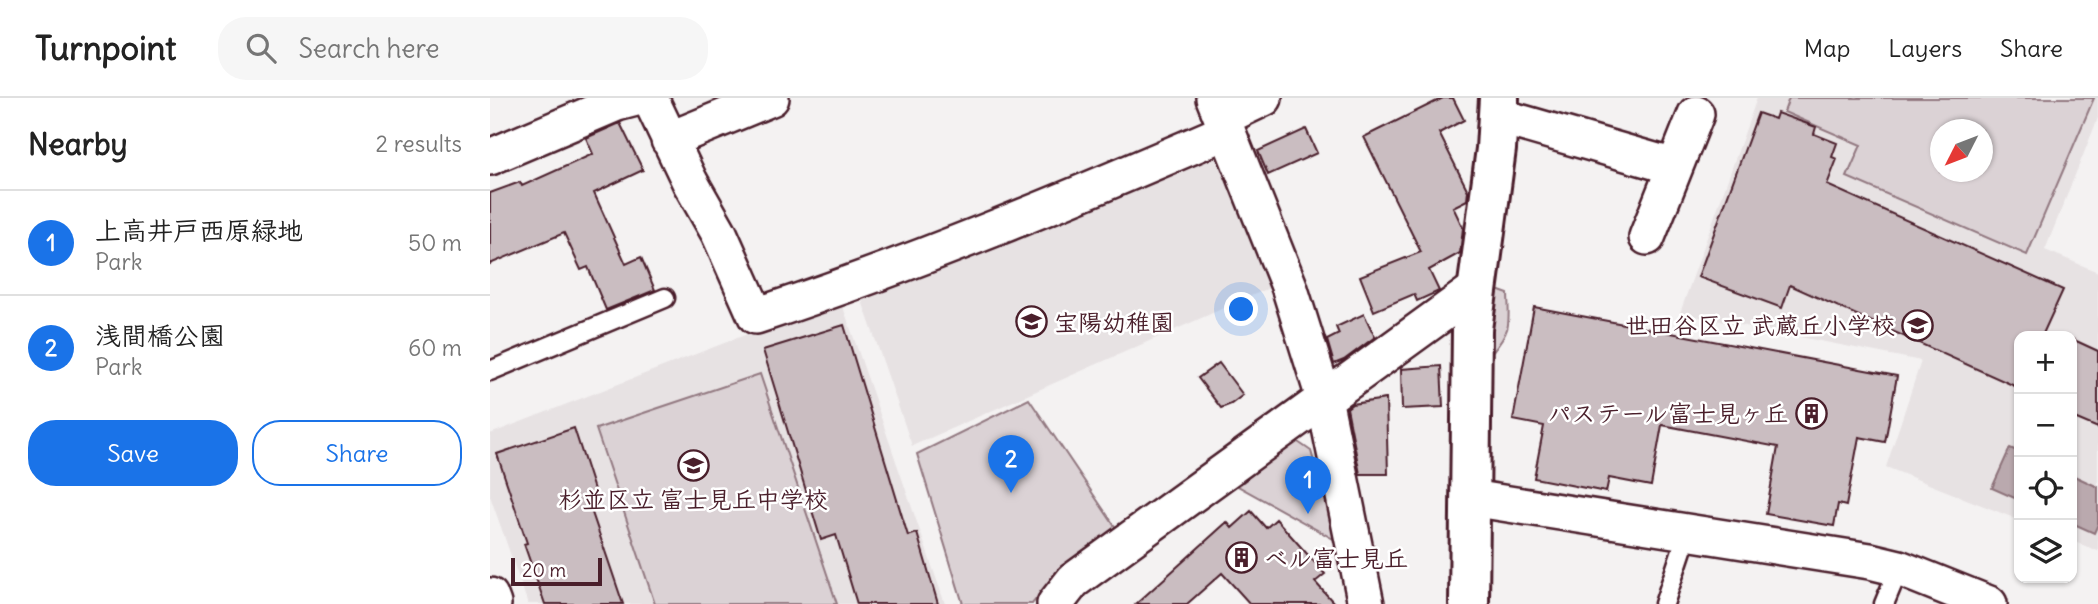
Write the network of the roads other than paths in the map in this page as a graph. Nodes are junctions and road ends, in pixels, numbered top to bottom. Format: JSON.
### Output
{"nodes":[{"id":1,"x":771,"y":98,"type":"edge"},
{"id":2,"x":1264,"y":98,"type":"edge"},
{"id":3,"x":630,"y":99,"type":"edge"},
{"id":4,"x":1498,"y":107,"type":"edge"},
{"id":5,"x":1696,"y":114,"type":"dead end"},
{"id":6,"x":1221,"y":116,"type":"edge"},
{"id":7,"x":669,"y":140,"type":"junction"},
{"id":8,"x":490,"y":157,"type":"edge"},
{"id":9,"x":1675,"y":167,"type":"junction"},
{"id":10,"x":1647,"y":237,"type":"dead end"},
{"id":11,"x":1476,"y":289,"type":"junction"},
{"id":12,"x":666,"y":298,"type":"dead end"},
{"id":13,"x":490,"y":371,"type":"edge"},
{"id":14,"x":1325,"y":398,"type":"junction"},
{"id":15,"x":1471,"y":498,"type":"junction"},
{"id":16,"x":1688,"y":532,"type":"junction"},
{"id":17,"x":1899,"y":568,"type":"junction"},
{"id":18,"x":490,"y":596,"type":"edge"},
{"id":19,"x":493,"y":604,"type":"edge"},
{"id":20,"x":1055,"y":604,"type":"edge"},
{"id":21,"x":1366,"y":604,"type":"edge"},
{"id":22,"x":1469,"y":604,"type":"edge"},
{"id":23,"x":1664,"y":604,"type":"edge"},
{"id":24,"x":1884,"y":604,"type":"edge"},
{"id":25,"x":1989,"y":604,"type":"edge"}],
"edges":[{"from":1,"to":7,"type":"street"},
{"from":2,"to":6,"type":"street"},
{"from":3,"to":7,"type":"street"},
{"from":3,"to":8,"type":"street"},
{"from":4,"to":9,"type":"street"},
{"from":4,"to":11,"type":"street"},
{"from":5,"to":9,"type":"street"},
{"from":6,"to":7,"type":"street"},
{"from":6,"to":14,"type":"street"},
{"from":9,"to":10,"type":"street"},
{"from":11,"to":14,"type":"street"},
{"from":11,"to":15,"type":"street"},
{"from":12,"to":13,"type":"lane"},
{"from":14,"to":20,"type":"street"},
{"from":14,"to":21,"type":"street"},
{"from":15,"to":16,"type":"street"},
{"from":15,"to":22,"type":"street"},
{"from":16,"to":17,"type":"street"},
{"from":16,"to":23,"type":"lane"},
{"from":17,"to":24,"type":"lane"},
{"from":17,"to":25,"type":"street"},
{"from":18,"to":19,"type":"street"}]}
